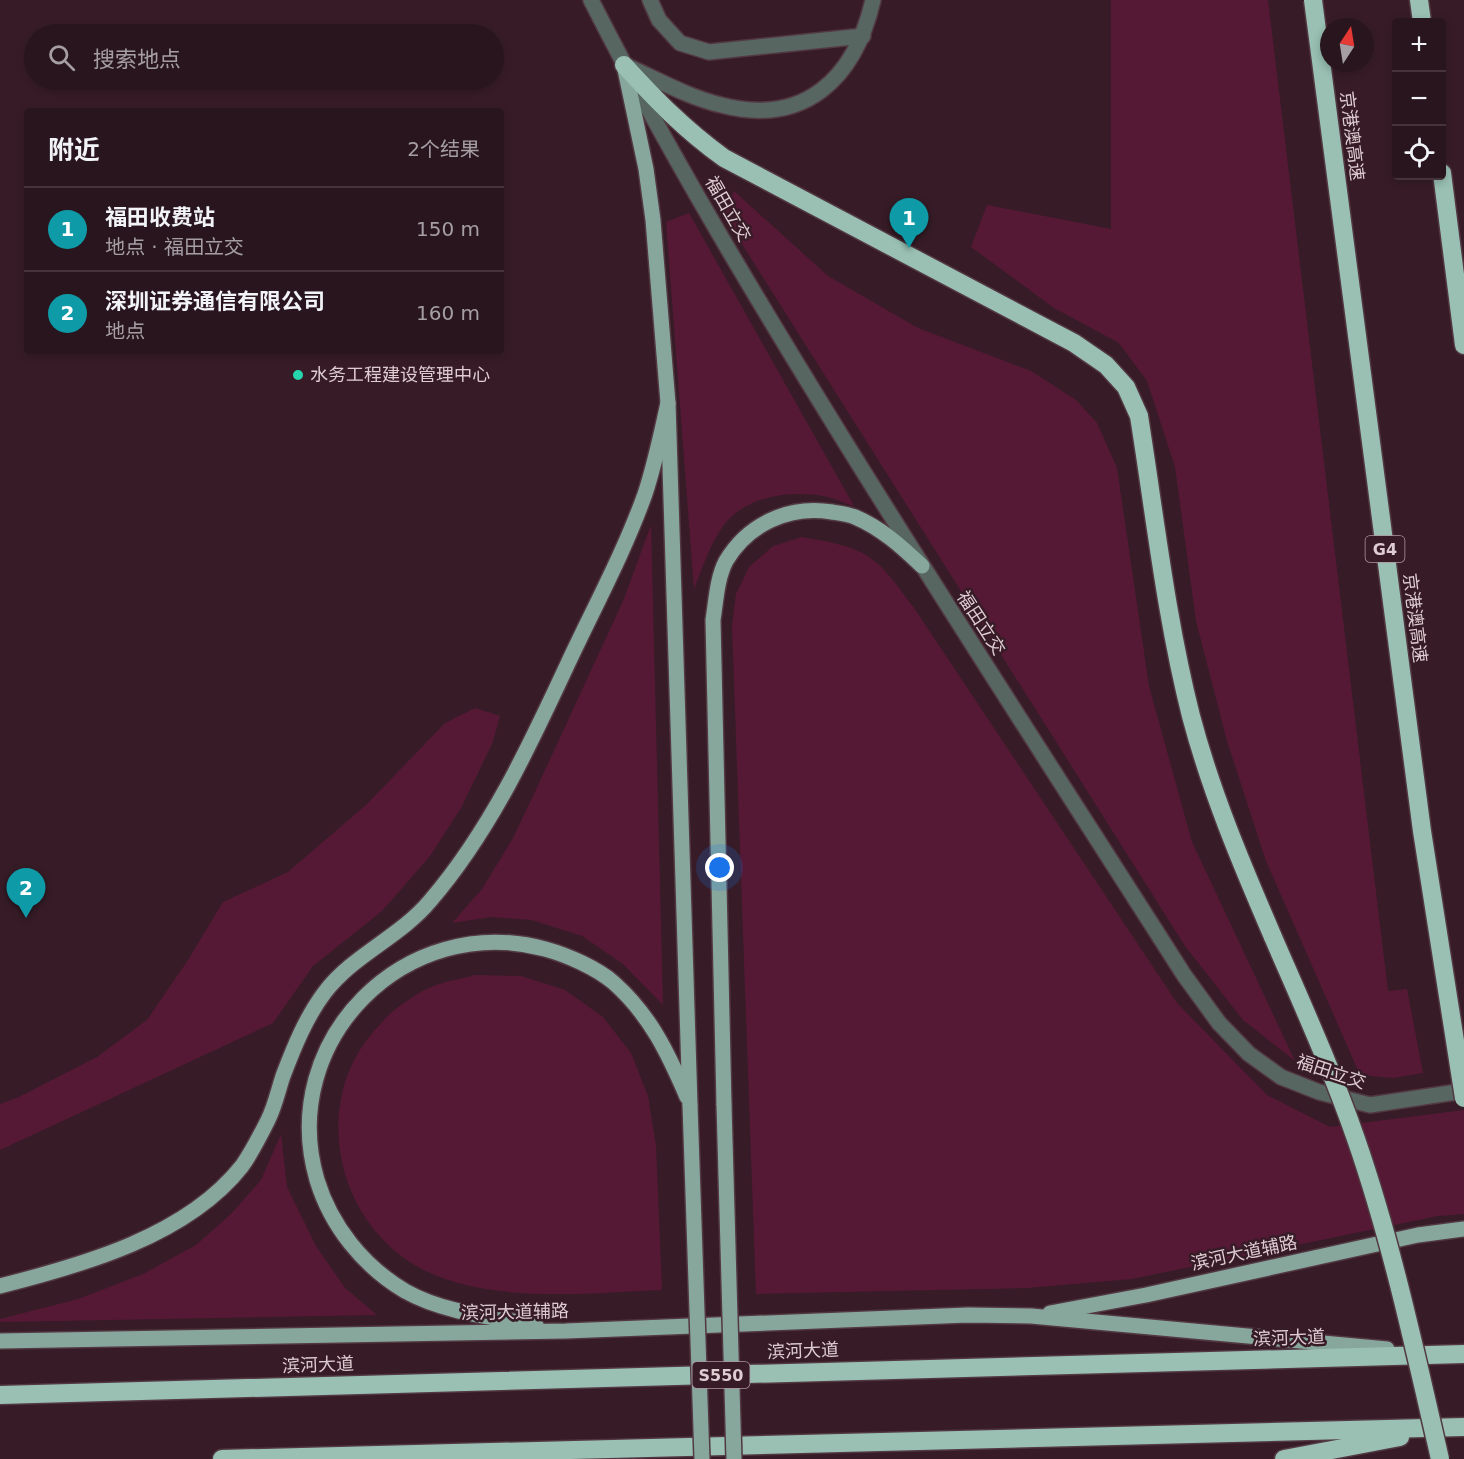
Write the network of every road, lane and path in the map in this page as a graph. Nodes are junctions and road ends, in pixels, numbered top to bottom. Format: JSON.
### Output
{"nodes":[{"id":1,"x":591,"y":0,"type":"edge"},
{"id":2,"x":651,"y":0,"type":"edge"},
{"id":3,"x":873,"y":0,"type":"edge"},
{"id":4,"x":1313,"y":0,"type":"edge"},
{"id":5,"x":1419,"y":0,"type":"edge"},
{"id":6,"x":1421,"y":18,"type":"edge"},
{"id":7,"x":863,"y":36,"type":"junction"},
{"id":8,"x":624,"y":65,"type":"junction"},
{"id":9,"x":1443,"y":180,"type":"edge"},
{"id":10,"x":1464,"y":345,"type":"edge"},
{"id":11,"x":668,"y":403,"type":"junction"},
{"id":12,"x":922,"y":566,"type":"junction"},
{"id":13,"x":1464,"y":1091,"type":"edge"},
{"id":14,"x":1464,"y":1098,"type":"edge"},
{"id":15,"x":690,"y":1105,"type":"junction"},
{"id":16,"x":1464,"y":1229,"type":"edge"},
{"id":17,"x":0,"y":1286,"type":"edge"},
{"id":18,"x":1032,"y":1317,"type":"junction"},
{"id":19,"x":566,"y":1331,"type":"junction"},
{"id":20,"x":0,"y":1341,"type":"edge"},
{"id":21,"x":1443,"y":1354,"type":"junction"},
{"id":22,"x":1464,"y":1354,"type":"edge"},
{"id":23,"x":0,"y":1395,"type":"edge"},
{"id":24,"x":1460,"y":1427,"type":"edge"},
{"id":25,"x":222,"y":1459,"type":"edge"},
{"id":26,"x":702,"y":1459,"type":"edge"},
{"id":27,"x":734,"y":1459,"type":"edge"},
{"id":28,"x":1284,"y":1459,"type":"edge"},
{"id":29,"x":1440,"y":1459,"type":"edge"}],
"edges":[{"from":1,"to":8,"type":"street","name":"福田立交"},
{"from":2,"to":7,"type":"street"},
{"from":3,"to":7,"type":"street"},
{"from":4,"to":14,"type":"highway","name":"京港澳高速","number":"G4","bridge":true},
{"from":5,"to":6,"type":"highway"},
{"from":7,"to":8,"type":"street"},
{"from":8,"to":11,"type":"main road"},
{"from":8,"to":12,"type":"street","name":"福田立交"},
{"from":8,"to":29,"type":"highway","bridge":true},
{"from":9,"to":10,"type":"highway"},
{"from":11,"to":15,"type":"main road"},
{"from":11,"to":17,"type":"main road"},
{"from":12,"to":13,"type":"street","name":"福田立交"},
{"from":12,"to":27,"type":"main road","bridge":true},
{"from":15,"to":19,"type":"main road"},
{"from":15,"to":26,"type":"main road","bridge":true},
{"from":16,"to":18,"type":"main road","name":"滨河大道辅路"},
{"from":18,"to":19,"type":"main road","name":"滨河大道辅路"},
{"from":18,"to":21,"type":"main road","name":"滨河大道辅路"},
{"from":19,"to":20,"type":"main road","name":"滨河大道辅路"},
{"from":21,"to":22,"type":"highway","name":"滨河大道","number":"S550"},
{"from":21,"to":23,"type":"highway","name":"滨河大道","number":"S550"},
{"from":24,"to":25,"type":"highway"},
{"from":24,"to":28,"type":"highway"}]}
